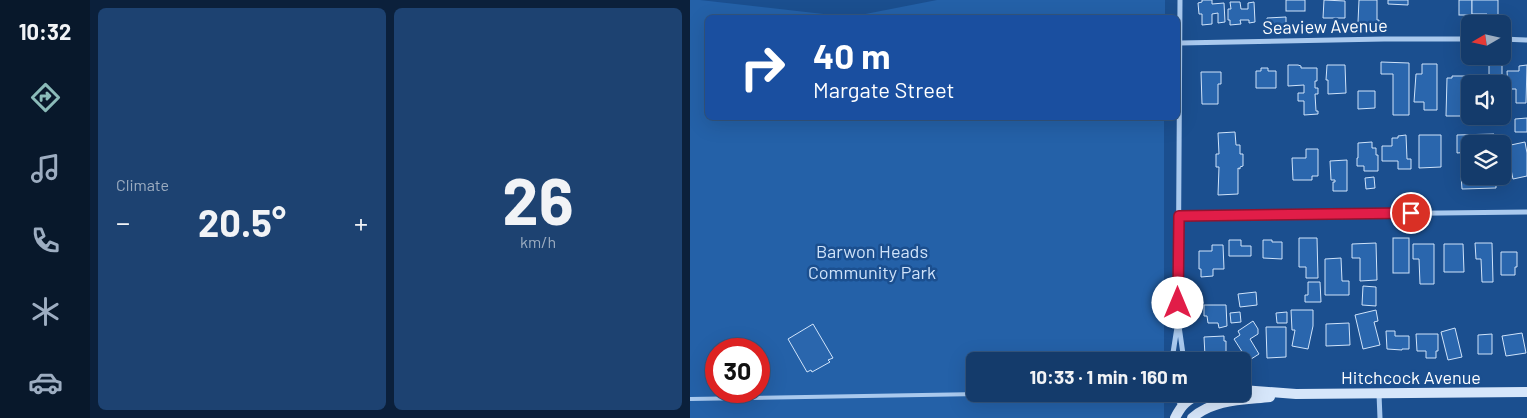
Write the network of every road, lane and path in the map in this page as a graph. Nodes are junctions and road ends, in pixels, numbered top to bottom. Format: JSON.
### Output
{"nodes":[{"id":1,"x":1180,"y":0,"type":"edge"},
{"id":2,"x":1180,"y":15,"type":"edge"},
{"id":3,"x":1461,"y":39,"type":"edge"},
{"id":4,"x":1511,"y":39,"type":"edge"},
{"id":5,"x":1527,"y":40,"type":"edge"},
{"id":6,"x":1180,"y":43,"type":"edge"},
{"id":7,"x":1179,"y":120,"type":"edge"},
{"id":8,"x":1527,"y":212,"type":"edge"},
{"id":9,"x":1179,"y":216,"type":"junction"},
{"id":10,"x":1178,"y":320,"type":"junction"},
{"id":11,"x":1173,"y":352,"type":"edge"},
{"id":12,"x":1183,"y":352,"type":"edge"},
{"id":13,"x":1251,"y":391,"type":"edge"},
{"id":14,"x":1527,"y":392,"type":"edge"},
{"id":15,"x":966,"y":394,"type":"edge"},
{"id":16,"x":1296,"y":394,"type":"junction"},
{"id":17,"x":1379,"y":394,"type":"junction"},
{"id":18,"x":690,"y":399,"type":"edge"},
{"id":19,"x":1179,"y":402,"type":"edge"},
{"id":20,"x":1185,"y":402,"type":"edge"},
{"id":21,"x":1191,"y":402,"type":"edge"},
{"id":22,"x":1181,"y":406,"type":"junction"},
{"id":23,"x":1175,"y":418,"type":"edge"},
{"id":24,"x":1193,"y":418,"type":"edge"},
{"id":25,"x":1380,"y":418,"type":"edge"}],
"edges":[{"from":1,"to":2,"type":"street"},
{"from":3,"to":6,"type":"street","name":"Seaview Avenue"},
{"from":4,"to":5,"type":"street"},
{"from":7,"to":9,"type":"street"},
{"from":8,"to":9,"type":"street"},
{"from":9,"to":10,"type":"street"},
{"from":10,"to":11,"type":"street"},
{"from":10,"to":12,"type":"street"},
{"from":13,"to":16,"type":"street","name":"Hitchcock Avenue"},
{"from":14,"to":17,"type":"street","name":"Hitchcock Avenue"},
{"from":15,"to":18,"type":"lane"},
{"from":16,"to":17,"type":"street","name":"Hitchcock Avenue"},
{"from":16,"to":24,"type":"street","name":"Hitchcock Avenue"},
{"from":17,"to":25,"type":"street"},
{"from":19,"to":22,"type":"street"},
{"from":20,"to":22,"type":"street"},
{"from":21,"to":24,"type":"street"},
{"from":22,"to":23,"type":"street"},
{"from":22,"to":24,"type":"street"}]}
